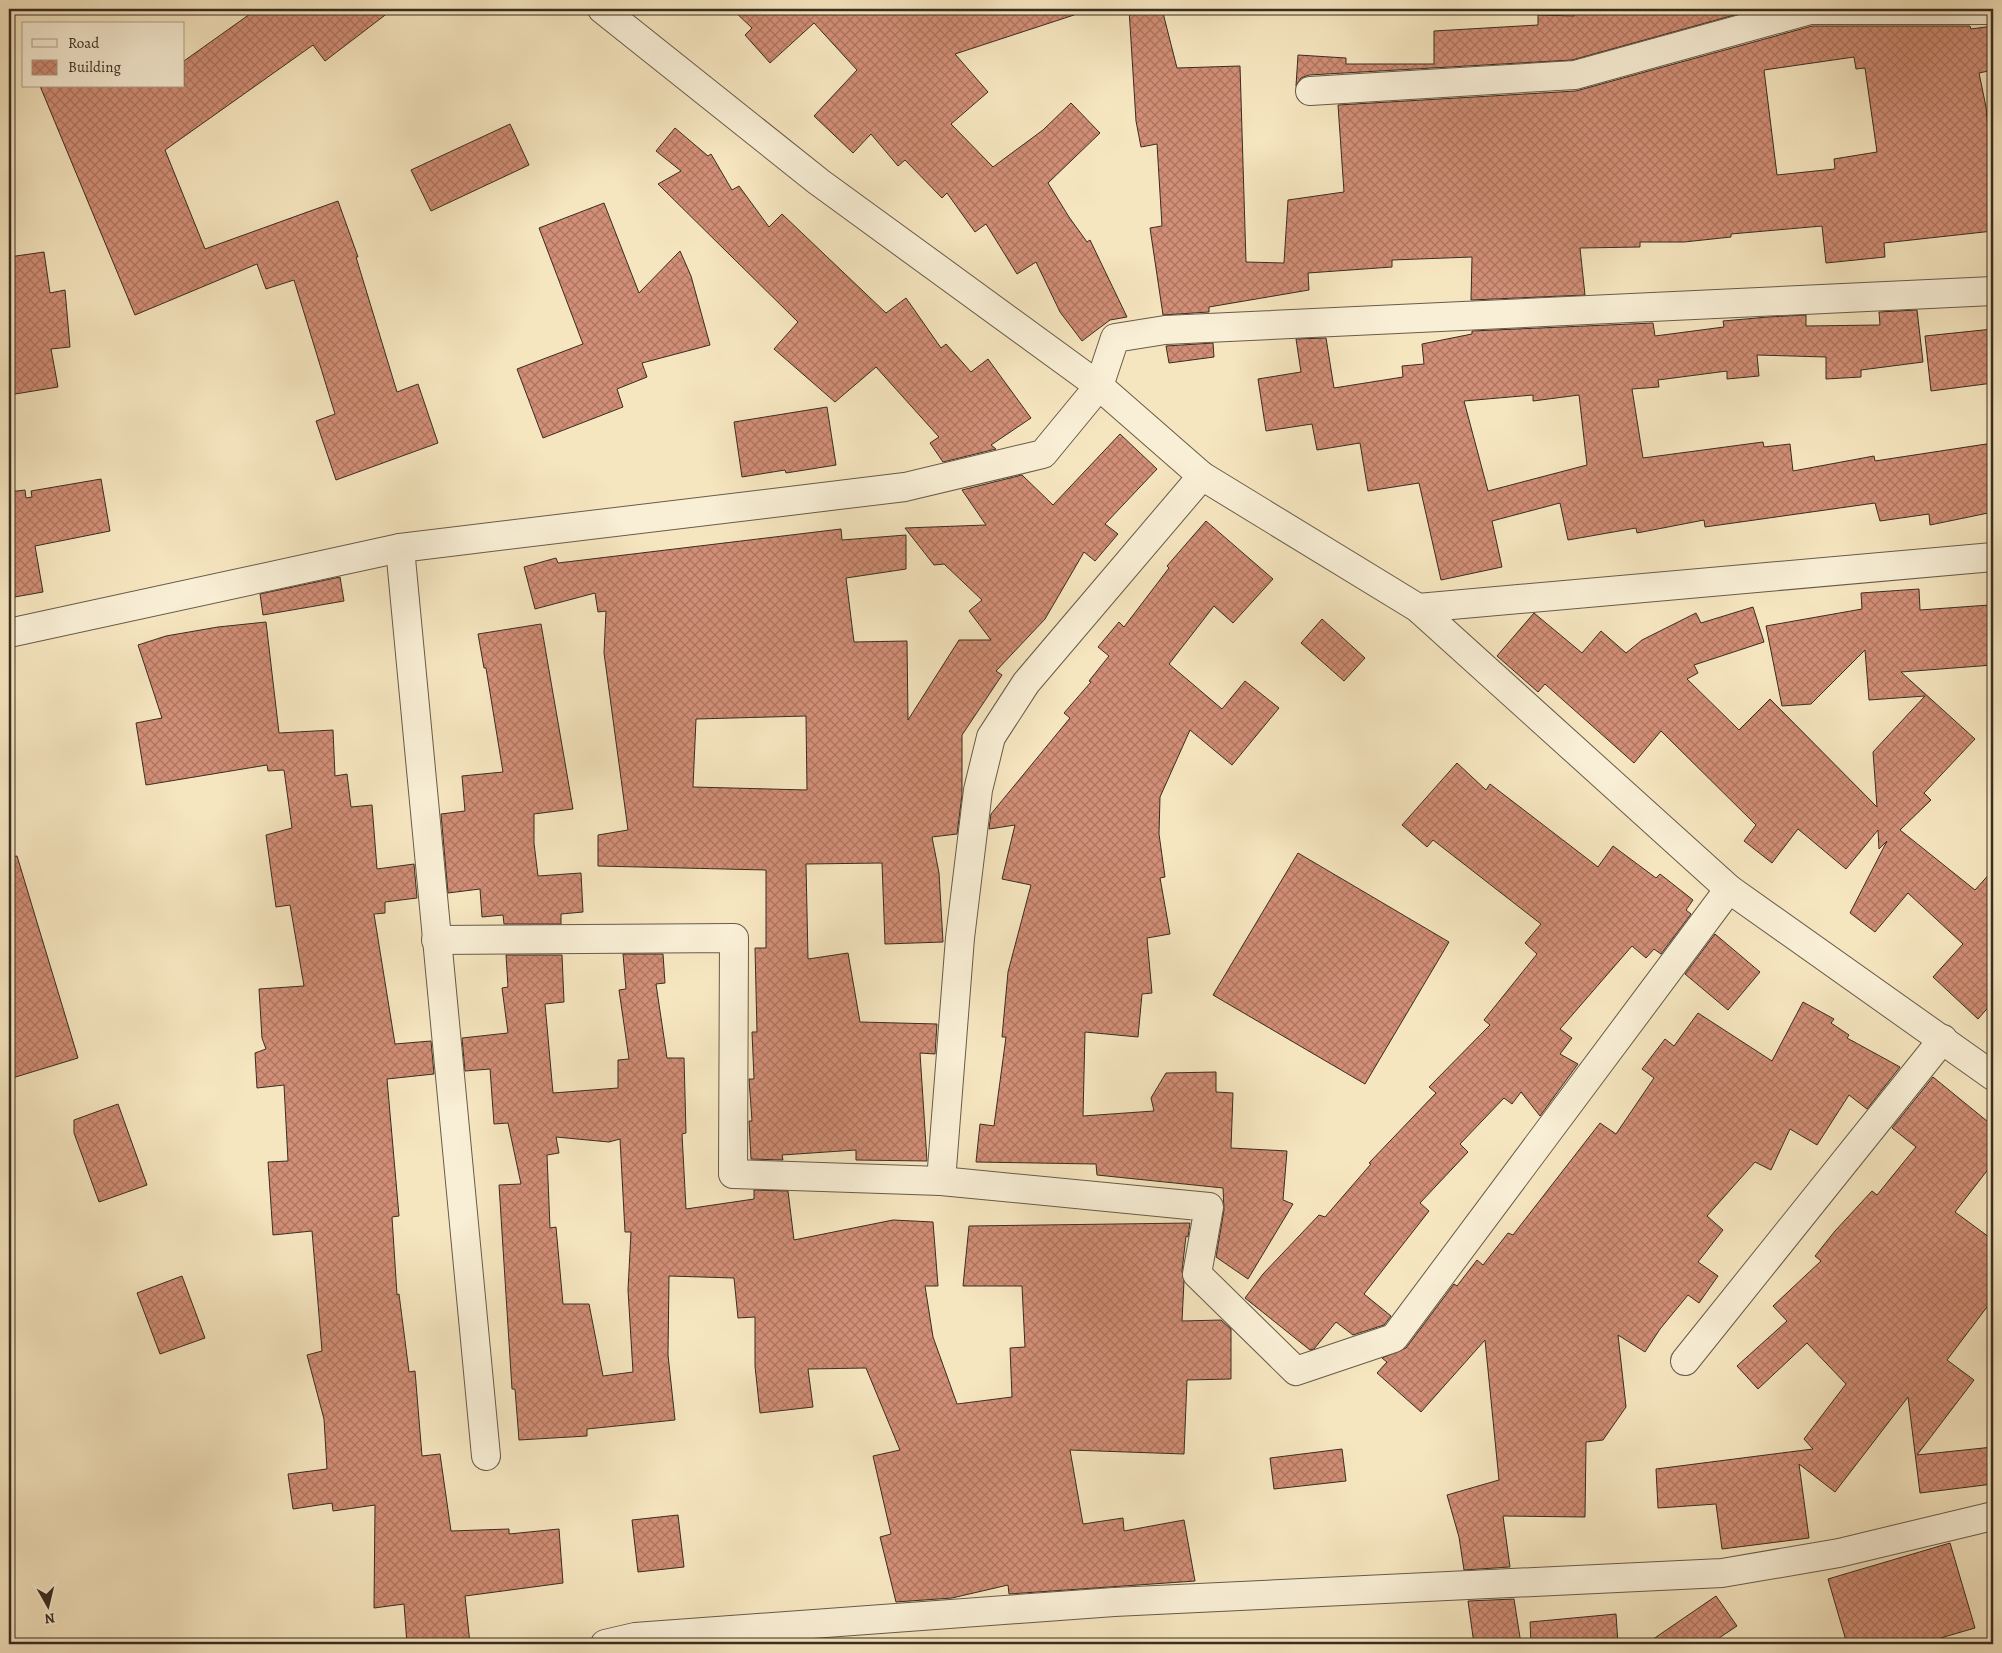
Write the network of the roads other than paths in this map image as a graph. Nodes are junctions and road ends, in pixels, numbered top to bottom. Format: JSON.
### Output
{"nodes":[{"id":1,"x":602,"y":9,"type":"edge"},
{"id":2,"x":1993,"y":10,"type":"edge"},
{"id":3,"x":1310,"y":91,"type":"dead end"},
{"id":4,"x":1993,"y":290,"type":"edge"},
{"id":5,"x":1099,"y":386,"type":"junction"},
{"id":6,"x":1202,"y":476,"type":"junction"},
{"id":7,"x":400,"y":548,"type":"junction"},
{"id":8,"x":1993,"y":557,"type":"edge"},
{"id":9,"x":1418,"y":608,"type":"junction"},
{"id":10,"x":9,"y":633,"type":"edge"},
{"id":11,"x":1729,"y":889,"type":"junction"},
{"id":12,"x":436,"y":940,"type":"junction"},
{"id":13,"x":1943,"y":1039,"type":"junction"},
{"id":14,"x":1993,"y":1076,"type":"edge"},
{"id":15,"x":941,"y":1182,"type":"junction"},
{"id":16,"x":1686,"y":1361,"type":"dead end"},
{"id":17,"x":486,"y":1456,"type":"dead end"},
{"id":18,"x":1993,"y":1516,"type":"edge"},
{"id":19,"x":605,"y":1644,"type":"edge"}],
"edges":[{"from":1,"to":5,"type":"street"},
{"from":2,"to":3,"type":"street"},
{"from":4,"to":5,"type":"street"},
{"from":5,"to":6,"type":"street"},
{"from":5,"to":7,"type":"street"},
{"from":6,"to":9,"type":"street"},
{"from":6,"to":15,"type":"street"},
{"from":7,"to":10,"type":"street"},
{"from":7,"to":12,"type":"street"},
{"from":8,"to":9,"type":"street"},
{"from":9,"to":11,"type":"street"},
{"from":11,"to":13,"type":"street"},
{"from":11,"to":15,"type":"street"},
{"from":12,"to":15,"type":"street"},
{"from":12,"to":17,"type":"street"},
{"from":13,"to":14,"type":"street"},
{"from":13,"to":16,"type":"street"},
{"from":18,"to":19,"type":"street"}]}
